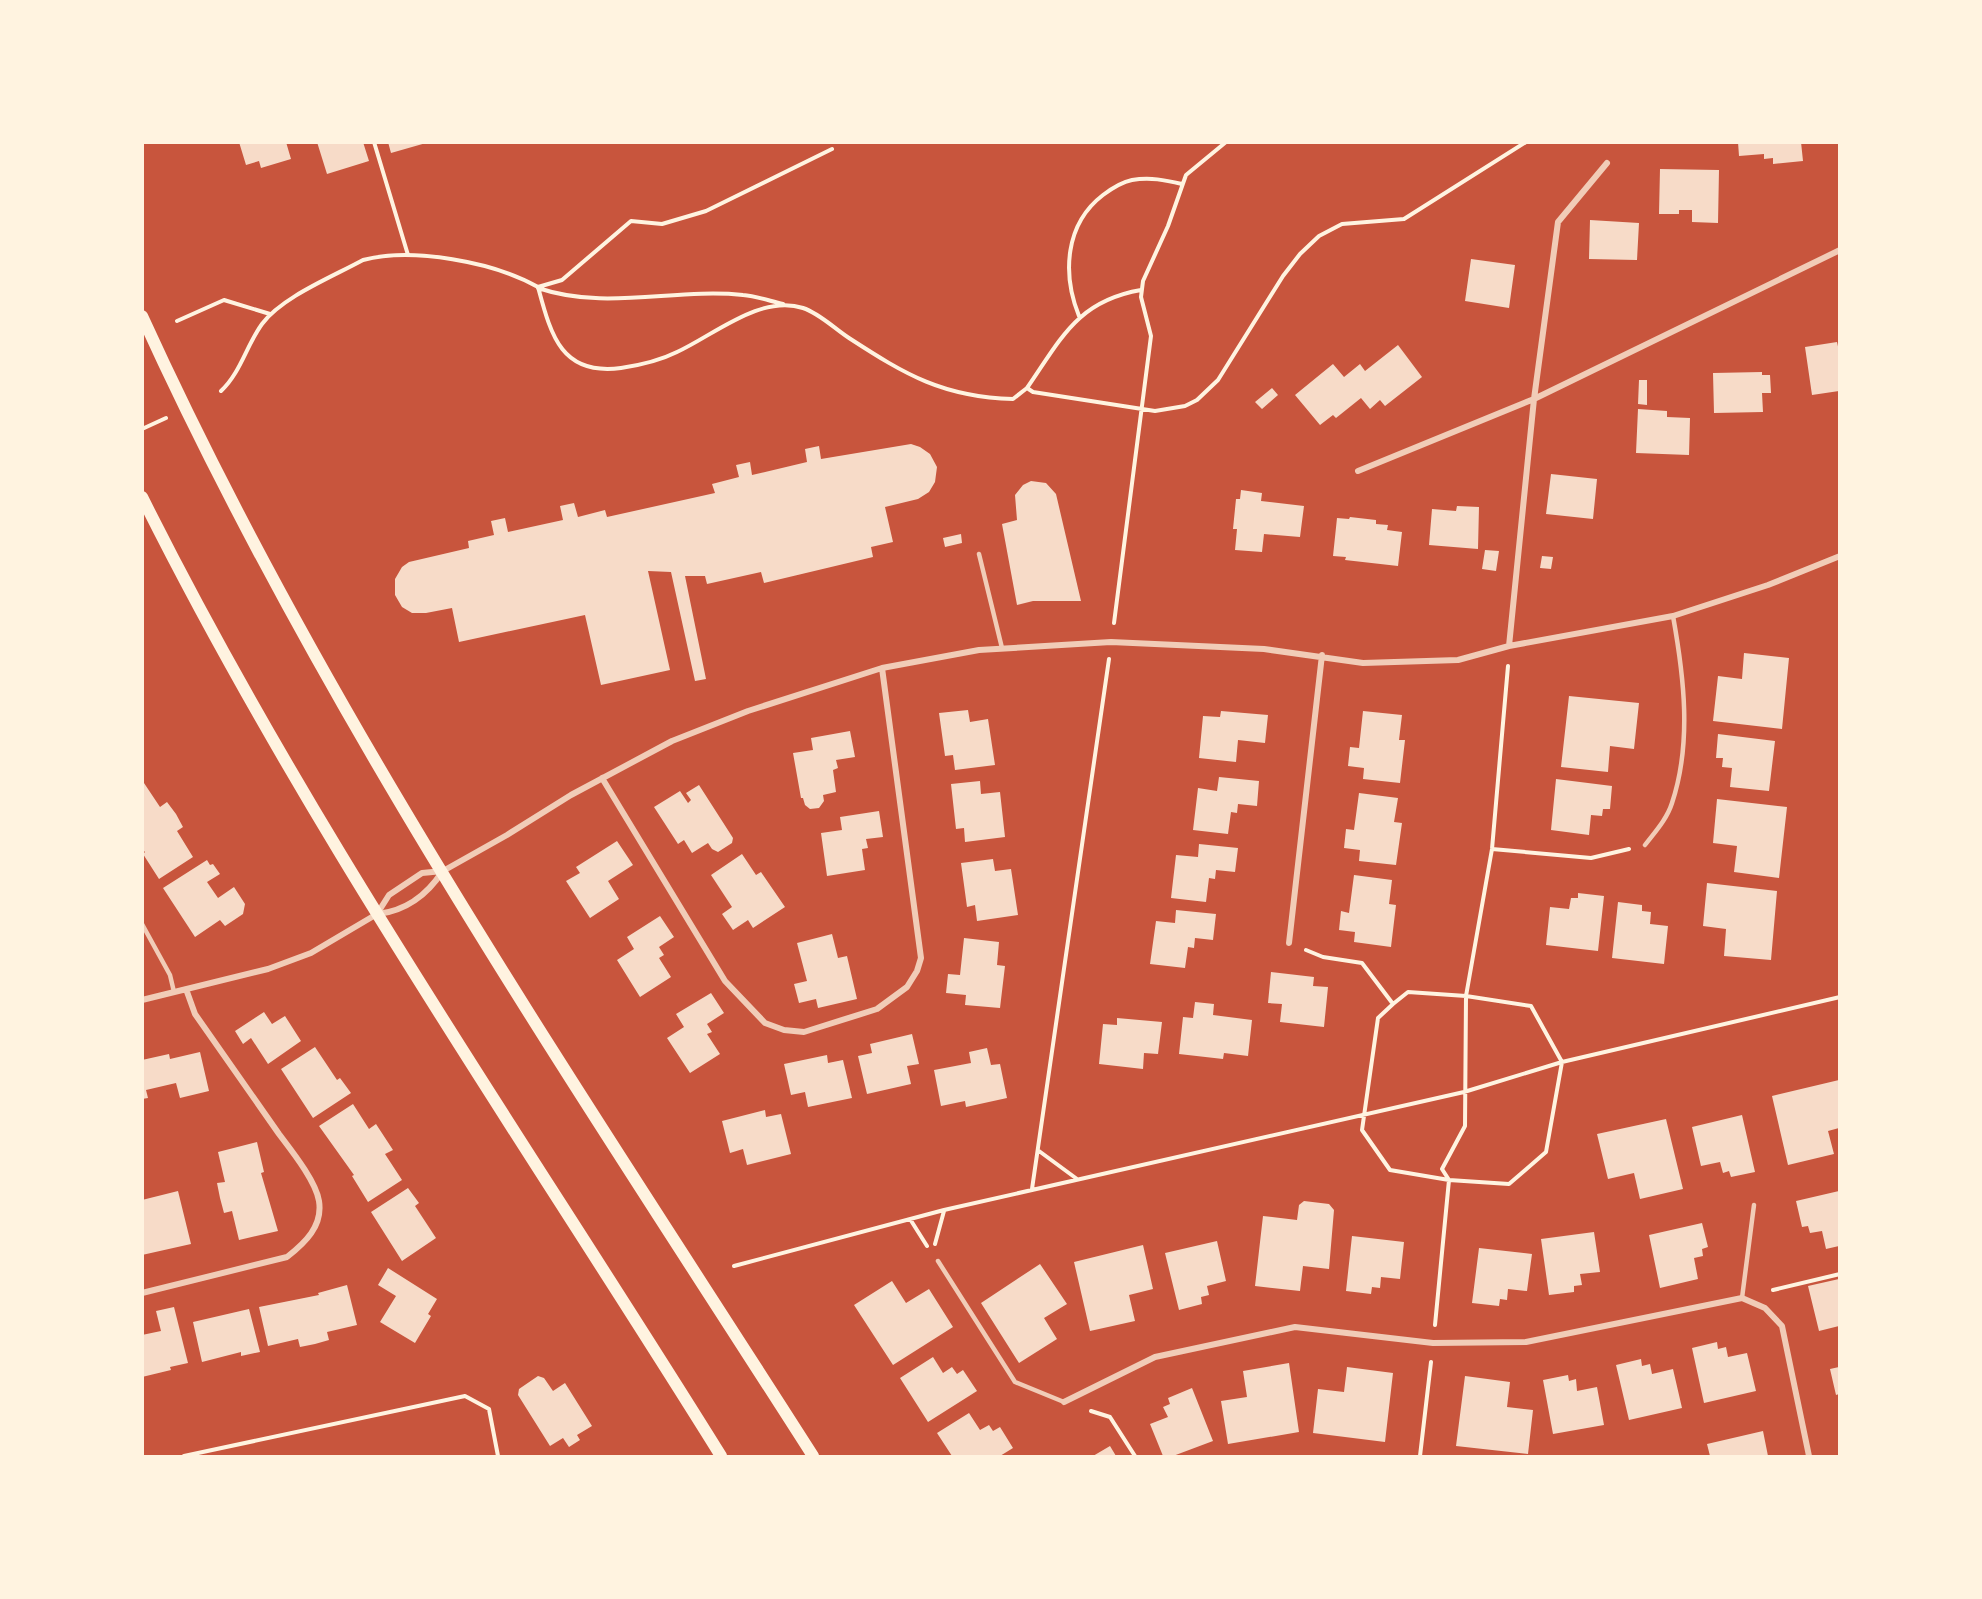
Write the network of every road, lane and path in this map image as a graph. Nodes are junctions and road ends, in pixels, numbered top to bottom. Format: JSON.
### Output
{"nodes":[{"id":1,"x":374,"y":142,"type":"edge"},
{"id":2,"x":1226,"y":142,"type":"edge"},
{"id":3,"x":1526,"y":142,"type":"edge"},
{"id":4,"x":832,"y":149,"type":"dead end"},
{"id":5,"x":1606,"y":163,"type":"dead end"},
{"id":6,"x":1182,"y":184,"type":"junction"},
{"id":7,"x":1839,"y":250,"type":"edge"},
{"id":8,"x":408,"y":255,"type":"junction"},
{"id":9,"x":538,"y":287,"type":"junction"},
{"id":10,"x":1141,"y":290,"type":"junction"},
{"id":11,"x":787,"y":305,"type":"junction"},
{"id":12,"x":270,"y":314,"type":"junction"},
{"id":13,"x":142,"y":316,"type":"edge"},
{"id":14,"x":1079,"y":316,"type":"junction"},
{"id":15,"x":177,"y":321,"type":"dead end"},
{"id":16,"x":1027,"y":388,"type":"junction"},
{"id":17,"x":221,"y":391,"type":"dead end"},
{"id":18,"x":1534,"y":399,"type":"junction"},
{"id":19,"x":166,"y":417,"type":"dead end"},
{"id":20,"x":142,"y":429,"type":"edge"},
{"id":21,"x":1358,"y":471,"type":"dead end"},
{"id":22,"x":142,"y":497,"type":"edge"},
{"id":23,"x":979,"y":554,"type":"dead end"},
{"id":24,"x":1839,"y":556,"type":"edge"},
{"id":25,"x":1673,"y":616,"type":"junction"},
{"id":26,"x":1113,"y":626,"type":"dead end"},
{"id":27,"x":1509,"y":646,"type":"junction"},
{"id":28,"x":1002,"y":648,"type":"junction"},
{"id":29,"x":1322,"y":655,"type":"junction"},
{"id":30,"x":1109,"y":656,"type":"dead end"},
{"id":31,"x":882,"y":668,"type":"junction"},
{"id":32,"x":602,"y":778,"type":"junction"},
{"id":33,"x":1645,"y":845,"type":"joint"},
{"id":34,"x":1492,"y":849,"type":"junction"},
{"id":35,"x":443,"y":871,"type":"junction"},
{"id":36,"x":377,"y":914,"type":"junction"},
{"id":37,"x":142,"y":924,"type":"edge"},
{"id":38,"x":1289,"y":943,"type":"joint"},
{"id":39,"x":186,"y":989,"type":"junction"},
{"id":40,"x":174,"y":992,"type":"junction"},
{"id":41,"x":1467,"y":996,"type":"junction"},
{"id":42,"x":1839,"y":997,"type":"edge"},
{"id":43,"x":142,"y":1000,"type":"edge"},
{"id":44,"x":1393,"y":1004,"type":"junction"},
{"id":45,"x":1562,"y":1062,"type":"junction"},
{"id":46,"x":1464,"y":1092,"type":"junction"},
{"id":47,"x":1364,"y":1113,"type":"junction"},
{"id":48,"x":1039,"y":1151,"type":"junction"},
{"id":49,"x":1078,"y":1180,"type":"junction"},
{"id":50,"x":1449,"y":1180,"type":"junction"},
{"id":51,"x":1032,"y":1190,"type":"junction"},
{"id":52,"x":1754,"y":1205,"type":"dead end"},
{"id":53,"x":944,"y":1210,"type":"junction"},
{"id":54,"x":910,"y":1219,"type":"junction"},
{"id":55,"x":938,"y":1261,"type":"dead end"},
{"id":56,"x":734,"y":1266,"type":"dead end"},
{"id":57,"x":1839,"y":1274,"type":"edge"},
{"id":58,"x":142,"y":1293,"type":"edge"},
{"id":59,"x":1742,"y":1298,"type":"junction"},
{"id":60,"x":1433,"y":1343,"type":"junction"},
{"id":61,"x":1064,"y":1402,"type":"junction"},
{"id":62,"x":184,"y":1456,"type":"edge"},
{"id":63,"x":498,"y":1456,"type":"edge"},
{"id":64,"x":721,"y":1456,"type":"edge"},
{"id":65,"x":813,"y":1456,"type":"edge"},
{"id":66,"x":1135,"y":1456,"type":"edge"},
{"id":67,"x":1420,"y":1456,"type":"edge"},
{"id":68,"x":1809,"y":1456,"type":"edge"}],
"edges":[{"from":1,"to":8,"type":"path"},
{"from":2,"to":6,"type":"path"},
{"from":3,"to":16,"type":"path"},
{"from":4,"to":9,"type":"path"},
{"from":5,"to":18,"type":"street"},
{"from":6,"to":10,"type":"path"},
{"from":6,"to":14,"type":"path"},
{"from":7,"to":18,"type":"street"},
{"from":8,"to":9,"type":"path"},
{"from":8,"to":12,"type":"path"},
{"from":9,"to":11,"type":"path"},
{"from":9,"to":11,"type":"path"},
{"from":10,"to":14,"type":"path"},
{"from":10,"to":26,"type":"path"},
{"from":11,"to":16,"type":"path"},
{"from":12,"to":15,"type":"path"},
{"from":12,"to":17,"type":"path"},
{"from":13,"to":35,"type":"main road"},
{"from":14,"to":16,"type":"path"},
{"from":18,"to":21,"type":"street"},
{"from":18,"to":27,"type":"street"},
{"from":19,"to":20,"type":"path"},
{"from":22,"to":36,"type":"main road"},
{"from":23,"to":28,"type":"lane"},
{"from":24,"to":25,"type":"street"},
{"from":25,"to":27,"type":"street"},
{"from":25,"to":33,"type":"lane"},
{"from":27,"to":29,"type":"street"},
{"from":27,"to":34,"type":"path"},
{"from":28,"to":29,"type":"street"},
{"from":28,"to":31,"type":"street"},
{"from":29,"to":38,"type":"street"},
{"from":30,"to":48,"type":"path"},
{"from":31,"to":32,"type":"street"},
{"from":31,"to":32,"type":"street"},
{"from":32,"to":35,"type":"street"},
{"from":33,"to":34,"type":"path"},
{"from":34,"to":41,"type":"path"},
{"from":35,"to":36,"type":"street"},
{"from":35,"to":36,"type":"street"},
{"from":35,"to":65,"type":"main road"},
{"from":36,"to":39,"type":"street"},
{"from":36,"to":64,"type":"main road"},
{"from":37,"to":40,"type":"lane"},
{"from":38,"to":44,"type":"path"},
{"from":39,"to":40,"type":"street"},
{"from":39,"to":58,"type":"street"},
{"from":40,"to":43,"type":"street"},
{"from":41,"to":44,"type":"path"},
{"from":41,"to":45,"type":"path"},
{"from":41,"to":46,"type":"path"},
{"from":42,"to":45,"type":"path"},
{"from":44,"to":47,"type":"path"},
{"from":45,"to":46,"type":"path"},
{"from":45,"to":50,"type":"path"},
{"from":46,"to":47,"type":"path"},
{"from":46,"to":50,"type":"path"},
{"from":47,"to":49,"type":"path"},
{"from":47,"to":50,"type":"path"},
{"from":48,"to":49,"type":"path"},
{"from":48,"to":51,"type":"path"},
{"from":49,"to":51,"type":"path"},
{"from":50,"to":60,"type":"path"},
{"from":51,"to":53,"type":"path"},
{"from":52,"to":59,"type":"lane"},
{"from":53,"to":54,"type":"path"},
{"from":53,"to":54,"type":"path"},
{"from":54,"to":56,"type":"path"},
{"from":55,"to":61,"type":"lane"},
{"from":57,"to":59,"type":"path"},
{"from":59,"to":60,"type":"street"},
{"from":59,"to":68,"type":"street"},
{"from":60,"to":61,"type":"street"},
{"from":60,"to":67,"type":"path"},
{"from":61,"to":66,"type":"path"},
{"from":62,"to":63,"type":"path"}]}
